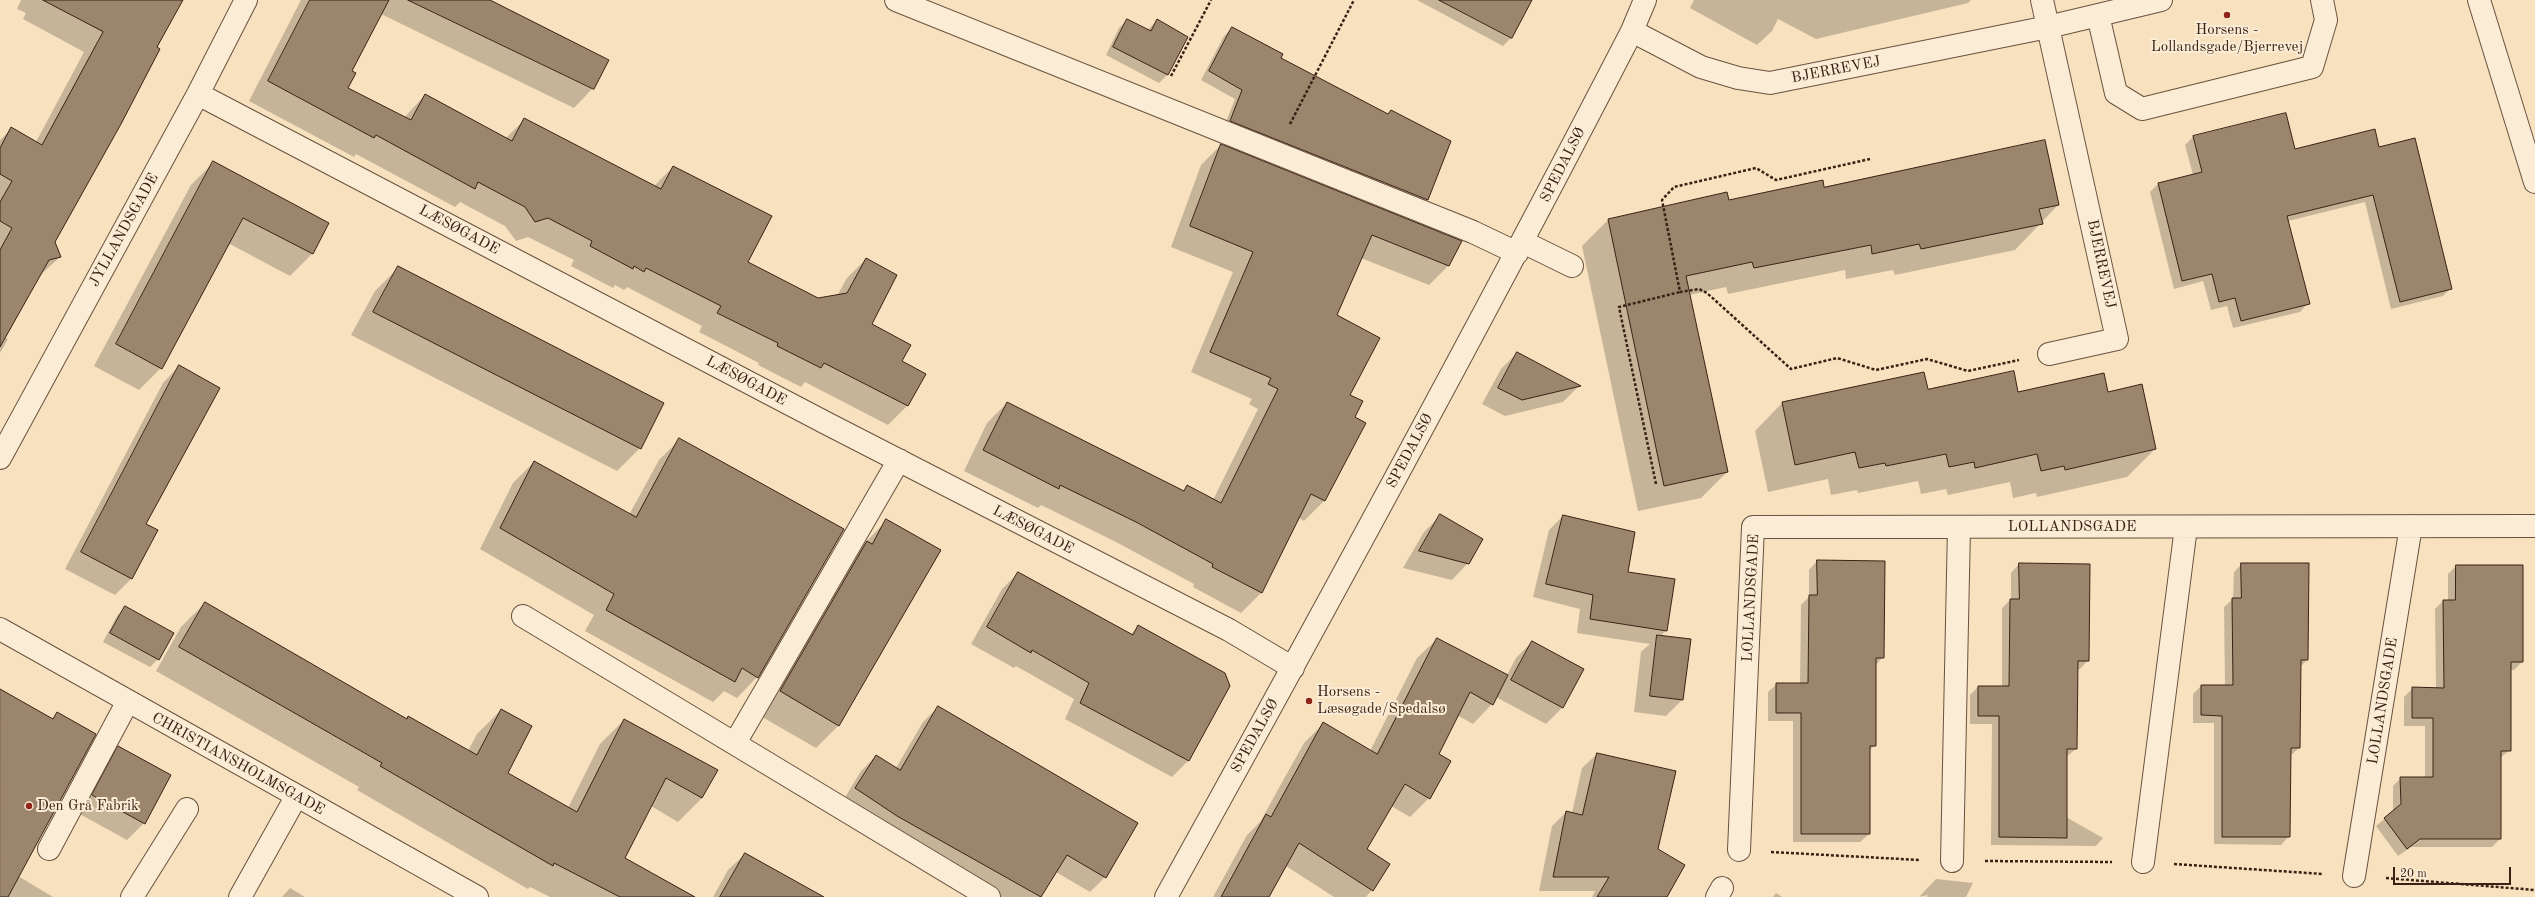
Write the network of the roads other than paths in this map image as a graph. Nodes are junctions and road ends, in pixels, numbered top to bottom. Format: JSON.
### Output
{"nodes":[{"id":1,"x":246,"y":0,"type":"edge"},
{"id":2,"x":896,"y":0,"type":"edge"},
{"id":3,"x":1645,"y":0,"type":"edge"},
{"id":4,"x":2042,"y":0,"type":"edge"},
{"id":5,"x":2160,"y":0,"type":"edge"},
{"id":6,"x":2322,"y":0,"type":"edge"},
{"id":7,"x":2479,"y":0,"type":"edge"},
{"id":8,"x":2098,"y":15,"type":"junction"},
{"id":9,"x":2048,"y":27,"type":"junction"},
{"id":10,"x":1632,"y":31,"type":"junction"},
{"id":11,"x":198,"y":94,"type":"junction"},
{"id":12,"x":2535,"y":182,"type":"edge"},
{"id":13,"x":1520,"y":248,"type":"junction"},
{"id":14,"x":1572,"y":266,"type":"dead end"},
{"id":15,"x":2049,"y":354,"type":"road end"},
{"id":16,"x":0,"y":458,"type":"edge"},
{"id":17,"x":898,"y":460,"type":"junction"},
{"id":18,"x":2411,"y":526,"type":"junction"},
{"id":19,"x":2535,"y":526,"type":"edge"},
{"id":20,"x":1959,"y":527,"type":"junction"},
{"id":21,"x":2186,"y":527,"type":"junction"},
{"id":22,"x":523,"y":616,"type":"dead end"},
{"id":23,"x":0,"y":628,"type":"edge"},
{"id":24,"x":1293,"y":668,"type":"junction"},
{"id":25,"x":128,"y":701,"type":"junction"},
{"id":26,"x":735,"y":743,"type":"junction"},
{"id":27,"x":296,"y":797,"type":"junction"},
{"id":28,"x":187,"y":809,"type":"dead end"},
{"id":29,"x":49,"y":849,"type":"dead end"},
{"id":30,"x":1739,"y":850,"type":"dead end"},
{"id":31,"x":1952,"y":861,"type":"dead end"},
{"id":32,"x":2142,"y":862,"type":"dead end"},
{"id":33,"x":2354,"y":876,"type":"dead end"},
{"id":34,"x":132,"y":897,"type":"edge"},
{"id":35,"x":240,"y":897,"type":"edge"},
{"id":36,"x":477,"y":897,"type":"edge"},
{"id":37,"x":989,"y":897,"type":"edge"},
{"id":38,"x":1166,"y":897,"type":"edge"}],
"edges":[{"from":1,"to":11,"type":"street","name":"JYLLANDSGADE"},
{"from":2,"to":13,"type":"street"},
{"from":3,"to":10,"type":"street","name":"SPEDALSØ"},
{"from":4,"to":9,"type":"street"},
{"from":5,"to":8,"type":"street","name":"BJERREVEJ"},
{"from":6,"to":8,"type":"street"},
{"from":7,"to":12,"type":"street"},
{"from":8,"to":9,"type":"street","name":"BJERREVEJ"},
{"from":9,"to":10,"type":"street","name":"BJERREVEJ"},
{"from":9,"to":15,"type":"street","name":"BJERREVEJ"},
{"from":10,"to":13,"type":"street","name":"SPEDALSØ"},
{"from":11,"to":16,"type":"street","name":"JYLLANDSGADE"},
{"from":11,"to":17,"type":"street","name":"LÆSØGADE"},
{"from":13,"to":14,"type":"street"},
{"from":13,"to":24,"type":"street","name":"SPEDALSØ"},
{"from":17,"to":24,"type":"street","name":"LÆSØGADE"},
{"from":17,"to":26,"type":"street"},
{"from":18,"to":19,"type":"street","name":"LOLLANDSGADE"},
{"from":18,"to":21,"type":"street","name":"LOLLANDSGADE"},
{"from":18,"to":33,"type":"street","name":"LOLLANDSGADE"},
{"from":20,"to":21,"type":"street","name":"LOLLANDSGADE"},
{"from":20,"to":30,"type":"street","name":"LOLLANDSGADE"},
{"from":20,"to":31,"type":"street"},
{"from":21,"to":32,"type":"street"},
{"from":22,"to":26,"type":"street"},
{"from":23,"to":25,"type":"street","name":"CHRISTIANSHOLMSGADE"},
{"from":24,"to":38,"type":"street","name":"SPEDALSØ"},
{"from":25,"to":27,"type":"street","name":"CHRISTIANSHOLMSGADE"},
{"from":25,"to":29,"type":"street"},
{"from":26,"to":37,"type":"street"},
{"from":27,"to":35,"type":"street"},
{"from":27,"to":36,"type":"street","name":"CHRISTIANSHOLMSGADE"},
{"from":28,"to":34,"type":"street"}]}
